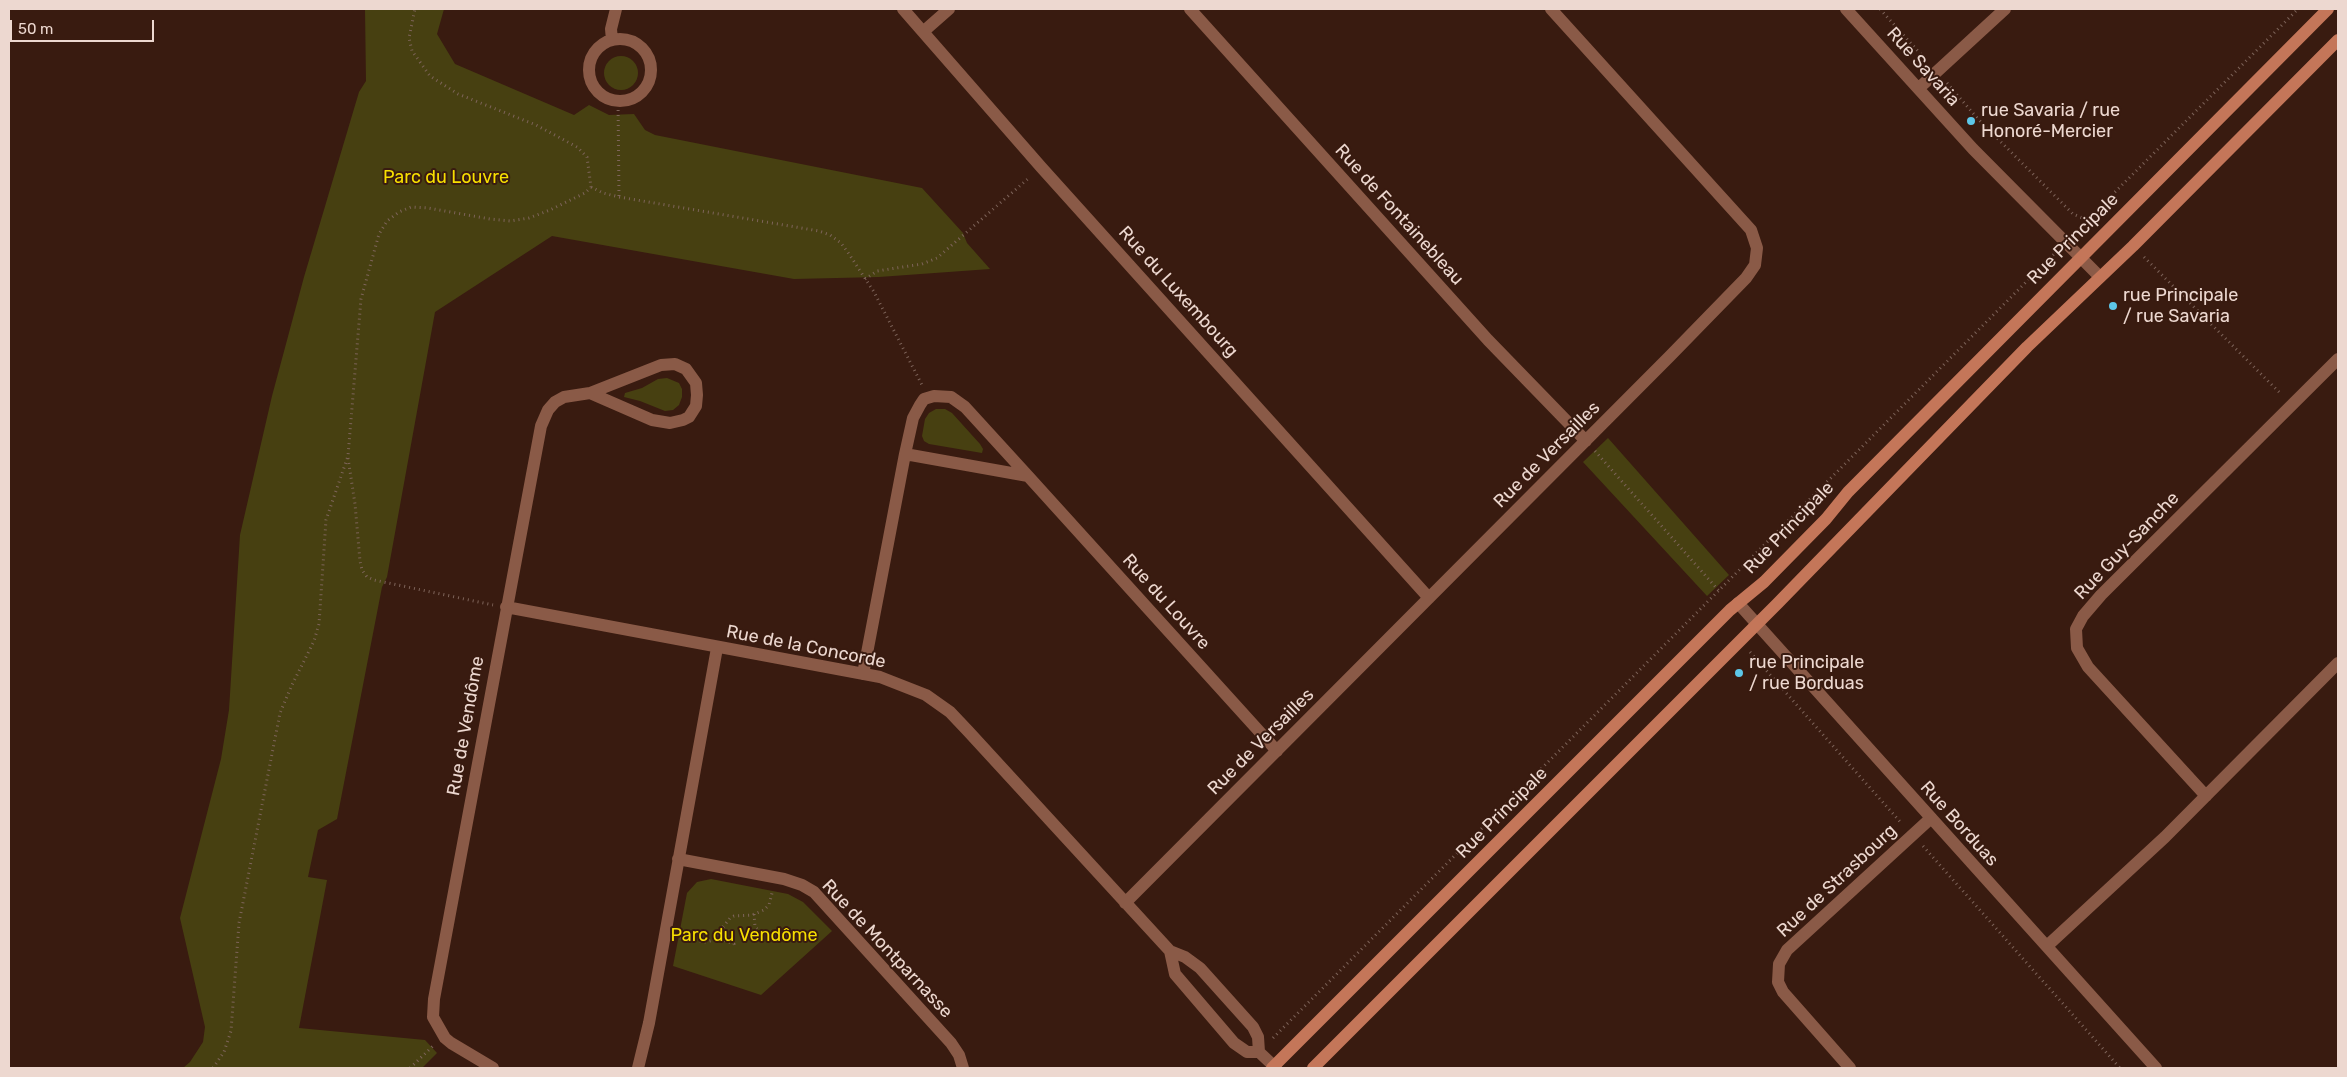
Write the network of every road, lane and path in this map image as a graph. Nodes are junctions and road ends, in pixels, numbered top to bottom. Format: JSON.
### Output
{"nodes":[{"id":1,"x":415,"y":9,"type":"edge"},
{"id":2,"x":616,"y":9,"type":"edge"},
{"id":3,"x":903,"y":9,"type":"edge"},
{"id":4,"x":949,"y":9,"type":"edge"},
{"id":5,"x":1190,"y":9,"type":"edge"},
{"id":6,"x":1551,"y":9,"type":"edge"},
{"id":7,"x":1846,"y":9,"type":"edge"},
{"id":8,"x":1880,"y":9,"type":"edge"},
{"id":9,"x":2006,"y":9,"type":"edge"},
{"id":10,"x":2298,"y":9,"type":"edge"},
{"id":11,"x":2328,"y":9,"type":"edge"},
{"id":12,"x":924,"y":31,"type":"junction"},
{"id":13,"x":612,"y":40,"type":"junction"},
{"id":14,"x":2338,"y":40,"type":"edge"},
{"id":15,"x":1924,"y":57,"type":"dead end"},
{"id":16,"x":1919,"y":88,"type":"junction"},
{"id":17,"x":1953,"y":90,"type":"dead end"},
{"id":18,"x":618,"y":100,"type":"junction"},
{"id":19,"x":1032,"y":175,"type":"dead end"},
{"id":20,"x":591,"y":187,"type":"junction"},
{"id":21,"x":619,"y":198,"type":"junction"},
{"id":22,"x":2087,"y":220,"type":"joint"},
{"id":23,"x":2080,"y":257,"type":"junction"},
{"id":24,"x":2145,"y":257,"type":"dead end"},
{"id":25,"x":2046,"y":262,"type":"dead end"},
{"id":26,"x":2100,"y":277,"type":"junction"},
{"id":27,"x":865,"y":279,"type":"junction"},
{"id":28,"x":2338,"y":359,"type":"edge"},
{"id":29,"x":922,"y":385,"type":"dead end"},
{"id":30,"x":590,"y":393,"type":"junction"},
{"id":31,"x":2282,"y":395,"type":"dead end"},
{"id":32,"x":1590,"y":446,"type":"junction"},
{"id":33,"x":905,"y":454,"type":"junction"},
{"id":34,"x":348,"y":456,"type":"junction"},
{"id":35,"x":1028,"y":476,"type":"junction"},
{"id":36,"x":1720,"y":591,"type":"junction"},
{"id":37,"x":1429,"y":598,"type":"junction"},
{"id":38,"x":1738,"y":603,"type":"junction"},
{"id":39,"x":492,"y":605,"type":"dead end"},
{"id":40,"x":506,"y":608,"type":"junction"},
{"id":41,"x":1757,"y":623,"type":"junction"},
{"id":42,"x":717,"y":648,"type":"junction"},
{"id":43,"x":1759,"y":662,"type":"dead end"},
{"id":44,"x":2338,"y":663,"type":"edge"},
{"id":45,"x":863,"y":674,"type":"junction"},
{"id":46,"x":1277,"y":751,"type":"junction"},
{"id":47,"x":2206,"y":796,"type":"junction"},
{"id":48,"x":1930,"y":819,"type":"junction"},
{"id":49,"x":1899,"y":820,"type":"dead end"},
{"id":50,"x":1926,"y":850,"type":"dead end"},
{"id":51,"x":678,"y":859,"type":"junction"},
{"id":52,"x":773,"y":890,"type":"dead end"},
{"id":53,"x":1124,"y":903,"type":"junction"},
{"id":54,"x":754,"y":914,"type":"junction"},
{"id":55,"x":764,"y":935,"type":"dead end"},
{"id":56,"x":714,"y":937,"type":"junction"},
{"id":57,"x":679,"y":938,"type":"dead end"},
{"id":58,"x":2047,"y":946,"type":"junction"},
{"id":59,"x":733,"y":948,"type":"dead end"},
{"id":60,"x":1170,"y":951,"type":"junction"},
{"id":61,"x":1286,"y":1026,"type":"dead end"},
{"id":62,"x":430,"y":1047,"type":"dead end"},
{"id":63,"x":1259,"y":1052,"type":"junction"},
{"id":64,"x":213,"y":1068,"type":"edge"},
{"id":65,"x":410,"y":1068,"type":"edge"},
{"id":66,"x":493,"y":1068,"type":"edge"},
{"id":67,"x":638,"y":1068,"type":"edge"},
{"id":68,"x":963,"y":1068,"type":"edge"},
{"id":69,"x":1274,"y":1068,"type":"edge"},
{"id":70,"x":1313,"y":1068,"type":"edge"},
{"id":71,"x":1850,"y":1068,"type":"edge"},
{"id":72,"x":2120,"y":1068,"type":"edge"},
{"id":73,"x":2156,"y":1068,"type":"edge"}],
"edges":[{"from":1,"to":20,"type":"path"},
{"from":2,"to":13,"type":"street"},
{"from":3,"to":12,"type":"street","name":"Rue du Luxembourg"},
{"from":4,"to":12,"type":"street"},
{"from":5,"to":32,"type":"street","name":"Rue de Fontainebleau"},
{"from":6,"to":32,"type":"street","name":"Rue de Versailles"},
{"from":7,"to":16,"type":"street","name":"Rue Savaria"},
{"from":8,"to":15,"type":"path","name":"Rue Savaria"},
{"from":9,"to":16,"type":"street"},
{"from":10,"to":22,"type":"path","name":"Rue Principale"},
{"from":11,"to":23,"type":"street","name":"Rue Principale"},
{"from":12,"to":37,"type":"street","name":"Rue du Luxembourg"},
{"from":13,"to":18,"type":"street"},
{"from":13,"to":18,"type":"street"},
{"from":14,"to":26,"type":"street"},
{"from":16,"to":23,"type":"street","name":"Rue Savaria"},
{"from":17,"to":22,"type":"path","name":"Rue Savaria"},
{"from":18,"to":21,"type":"path"},
{"from":19,"to":27,"type":"path"},
{"from":20,"to":21,"type":"path"},
{"from":20,"to":34,"type":"path"},
{"from":21,"to":27,"type":"path"},
{"from":23,"to":26,"type":"street","name":"Rue Savaria"},
{"from":23,"to":38,"type":"street","name":"Rue Principale"},
{"from":24,"to":31,"type":"path"},
{"from":25,"to":36,"type":"path","name":"Rue Principale"},
{"from":26,"to":41,"type":"street"},
{"from":27,"to":29,"type":"path"},
{"from":28,"to":47,"type":"street","name":"Rue Guy-Sanche"},
{"from":30,"to":30,"type":"street","name":"Rue de Vendôme"},
{"from":30,"to":40,"type":"street","name":"Rue de Vendôme"},
{"from":32,"to":36,"type":"path"},
{"from":32,"to":37,"type":"street","name":"Rue de Versailles"},
{"from":33,"to":35,"type":"street"},
{"from":33,"to":35,"type":"street","name":"Rue du Louvre"},
{"from":33,"to":45,"type":"street","name":"Rue du Louvre"},
{"from":34,"to":39,"type":"path"},
{"from":34,"to":64,"type":"path"},
{"from":35,"to":46,"type":"street","name":"Rue du Louvre"},
{"from":36,"to":61,"type":"path","name":"Rue Principale"},
{"from":37,"to":46,"type":"street","name":"Rue de Versailles"},
{"from":38,"to":41,"type":"street","name":"Rue Borduas"},
{"from":38,"to":69,"type":"street","name":"Rue Principale"},
{"from":40,"to":42,"type":"street","name":"Rue de la Concorde"},
{"from":40,"to":66,"type":"street","name":"Rue de Vendôme"},
{"from":41,"to":48,"type":"street","name":"Rue Borduas"},
{"from":41,"to":70,"type":"street"},
{"from":42,"to":45,"type":"street","name":"Rue de la Concorde"},
{"from":42,"to":51,"type":"street"},
{"from":43,"to":49,"type":"path"},
{"from":44,"to":47,"type":"street"},
{"from":45,"to":53,"type":"street","name":"Rue de la Concorde"},
{"from":46,"to":53,"type":"street","name":"Rue de Versailles"},
{"from":47,"to":58,"type":"street"},
{"from":48,"to":58,"type":"street","name":"Rue Borduas"},
{"from":48,"to":71,"type":"street","name":"Rue de Strasbourg"},
{"from":50,"to":72,"type":"path"},
{"from":51,"to":67,"type":"street"},
{"from":51,"to":68,"type":"street","name":"Rue de Montparnasse"},
{"from":52,"to":54,"type":"path"},
{"from":53,"to":60,"type":"street","name":"Rue de la Concorde"},
{"from":54,"to":55,"type":"path"},
{"from":54,"to":56,"type":"path"},
{"from":56,"to":57,"type":"path"},
{"from":56,"to":59,"type":"path"},
{"from":58,"to":73,"type":"street","name":"Rue Borduas"},
{"from":60,"to":63,"type":"street","name":"Rue de la Concorde"},
{"from":60,"to":63,"type":"street","name":"Rue de la Concorde"},
{"from":62,"to":65,"type":"path"},
{"from":63,"to":69,"type":"street","name":"Rue de la Concorde"}]}
